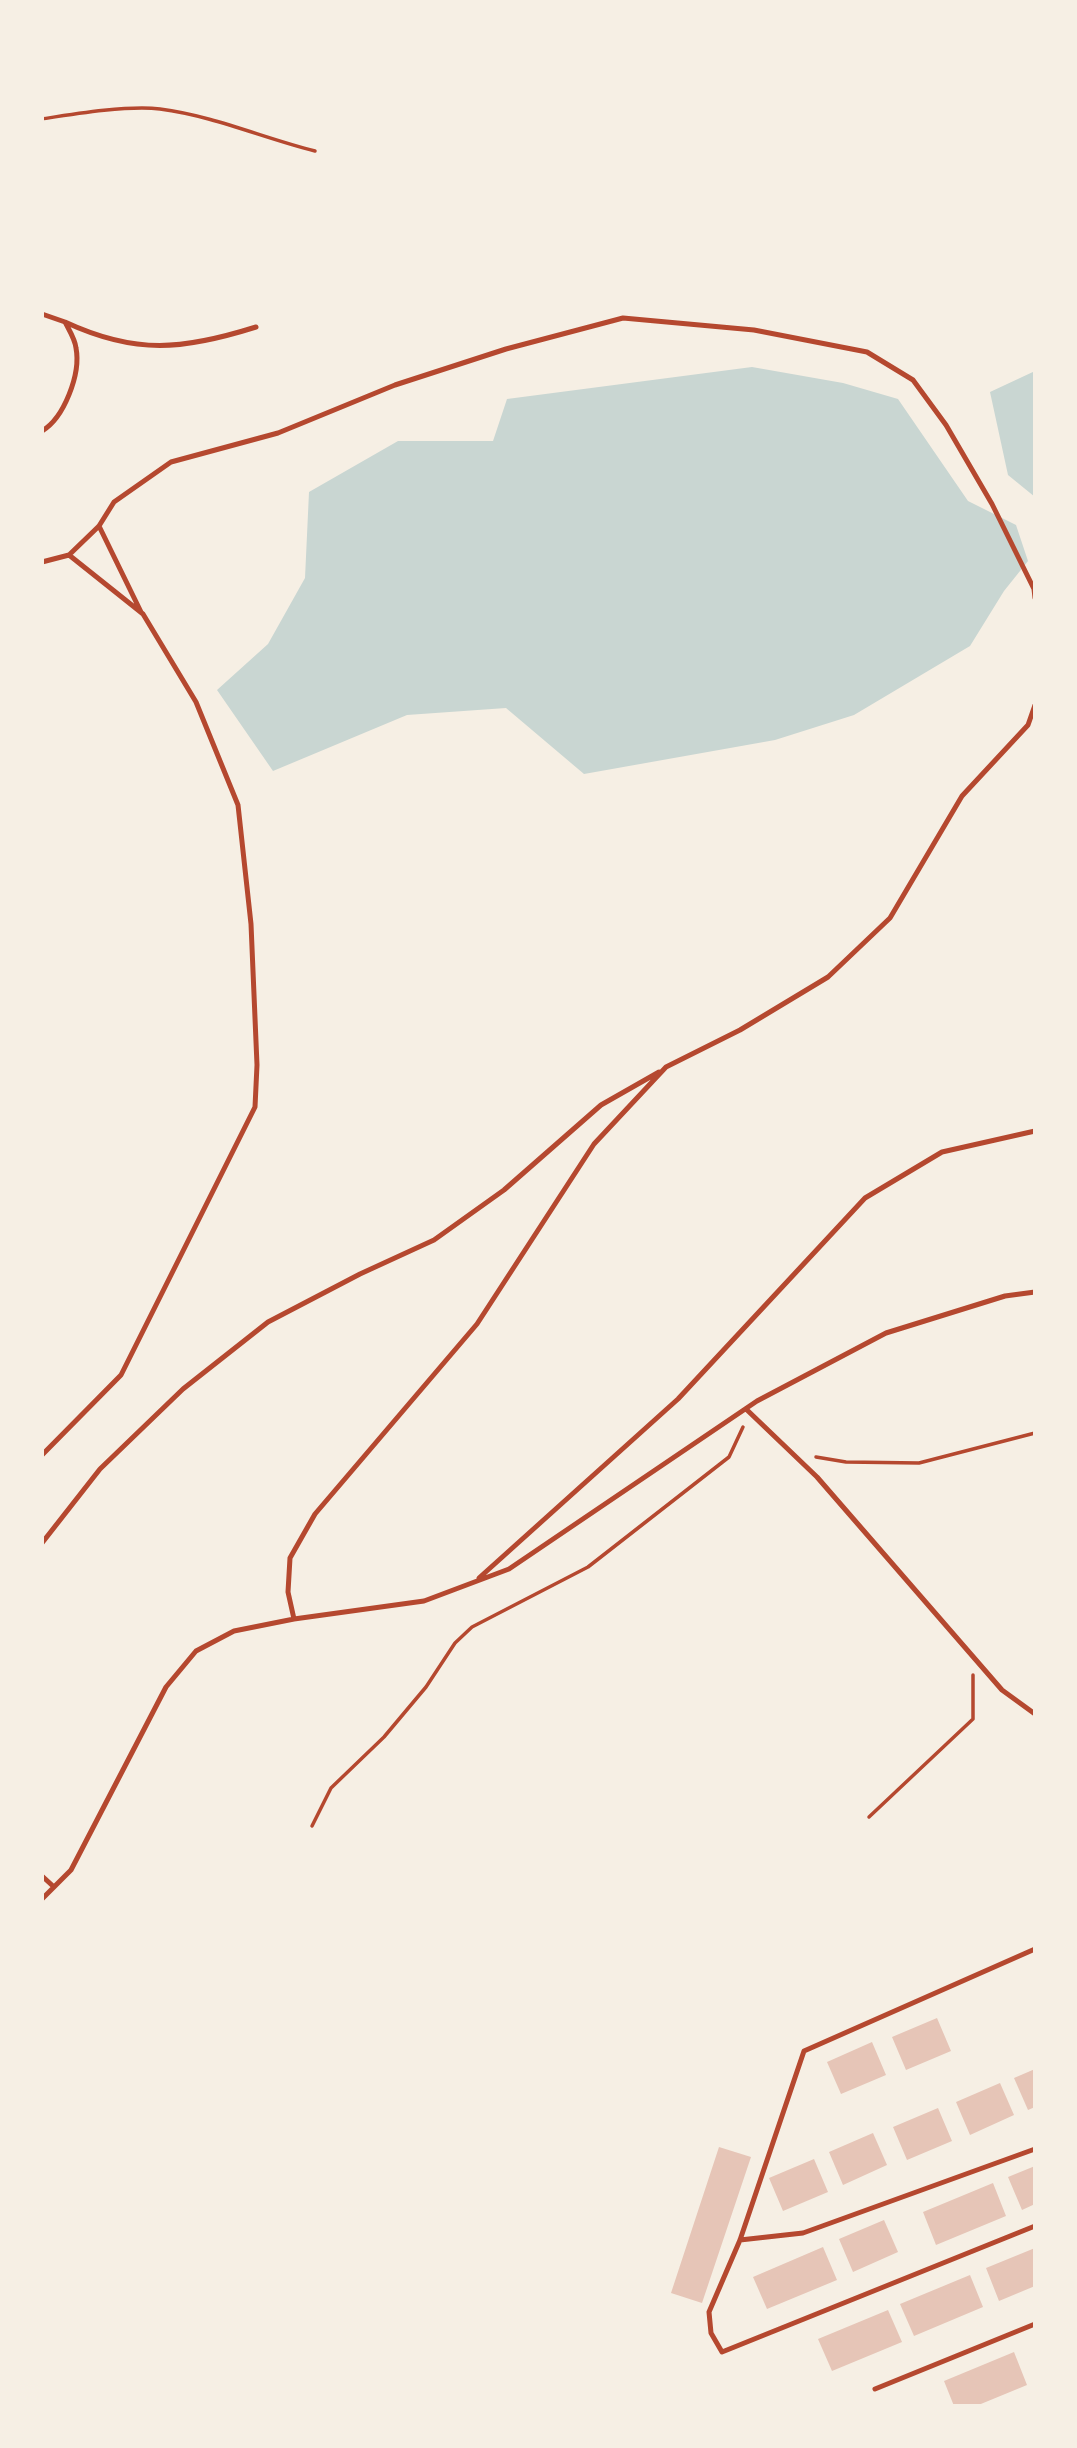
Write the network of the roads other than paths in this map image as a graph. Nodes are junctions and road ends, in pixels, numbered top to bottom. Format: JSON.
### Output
{"nodes":[{"id":1,"x":42,"y":314,"type":"edge"},
{"id":2,"x":65,"y":322,"type":"junction"},
{"id":3,"x":256,"y":327,"type":"dead end"},
{"id":4,"x":42,"y":431,"type":"edge"},
{"id":5,"x":99,"y":526,"type":"junction"},
{"id":6,"x":69,"y":555,"type":"junction"},
{"id":7,"x":42,"y":562,"type":"edge"},
{"id":8,"x":1035,"y":598,"type":"edge"},
{"id":9,"x":143,"y":614,"type":"junction"},
{"id":10,"x":1035,"y":705,"type":"edge"},
{"id":11,"x":666,"y":1068,"type":"junction"},
{"id":12,"x":1035,"y":1131,"type":"edge"},
{"id":13,"x":1035,"y":1292,"type":"edge"},
{"id":14,"x":746,"y":1409,"type":"junction"},
{"id":15,"x":42,"y":1455,"type":"edge"},
{"id":16,"x":42,"y":1543,"type":"edge"},
{"id":17,"x":474,"y":1583,"type":"junction"},
{"id":18,"x":294,"y":1619,"type":"junction"},
{"id":19,"x":1035,"y":1714,"type":"edge"},
{"id":20,"x":42,"y":1876,"type":"edge"},
{"id":21,"x":54,"y":1887,"type":"junction"},
{"id":22,"x":42,"y":1899,"type":"edge"},
{"id":23,"x":1035,"y":1949,"type":"edge"},
{"id":24,"x":1035,"y":2149,"type":"edge"},
{"id":25,"x":1035,"y":2226,"type":"edge"},
{"id":26,"x":740,"y":2240,"type":"junction"},
{"id":27,"x":1035,"y":2324,"type":"edge"},
{"id":28,"x":876,"y":2389,"type":"dead end"}],
"edges":[{"from":1,"to":2,"type":"lane"},
{"from":2,"to":3,"type":"lane"},
{"from":2,"to":4,"type":"lane"},
{"from":5,"to":6,"type":"lane"},
{"from":5,"to":8,"type":"lane"},
{"from":5,"to":9,"type":"lane"},
{"from":6,"to":7,"type":"lane"},
{"from":6,"to":9,"type":"lane"},
{"from":9,"to":15,"type":"lane"},
{"from":10,"to":11,"type":"lane"},
{"from":11,"to":16,"type":"lane"},
{"from":11,"to":18,"type":"lane"},
{"from":12,"to":17,"type":"lane"},
{"from":13,"to":14,"type":"lane"},
{"from":14,"to":17,"type":"lane"},
{"from":14,"to":19,"type":"lane"},
{"from":17,"to":18,"type":"lane"},
{"from":18,"to":21,"type":"lane"},
{"from":20,"to":21,"type":"lane"},
{"from":21,"to":22,"type":"lane"},
{"from":23,"to":26,"type":"lane"},
{"from":24,"to":26,"type":"lane"},
{"from":25,"to":26,"type":"lane"},
{"from":27,"to":28,"type":"lane"}]}
